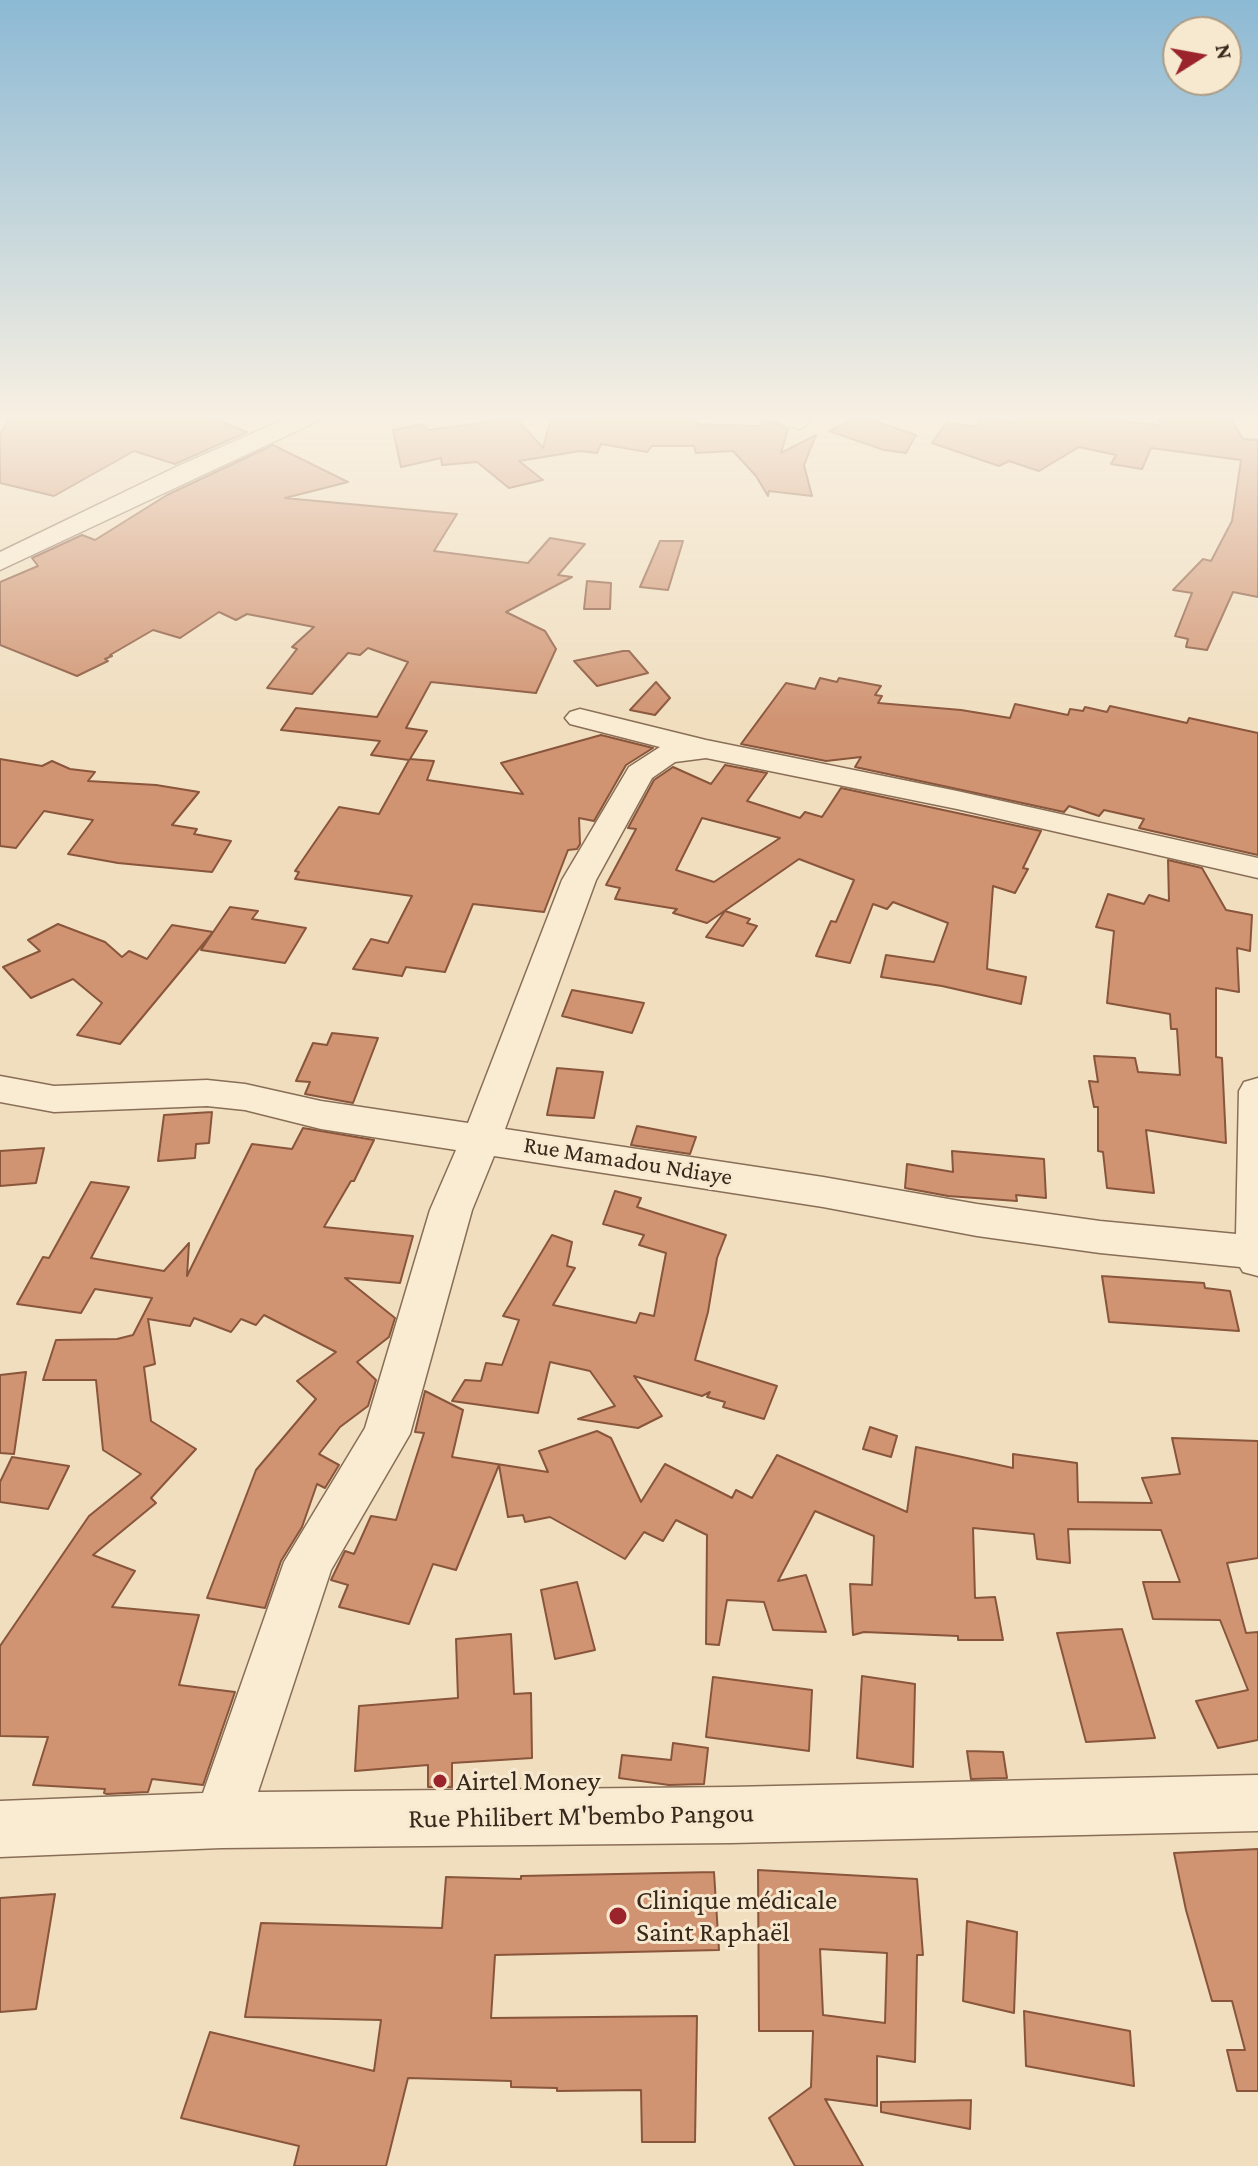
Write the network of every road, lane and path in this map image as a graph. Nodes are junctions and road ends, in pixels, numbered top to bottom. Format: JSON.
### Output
{"nodes":[{"id":1,"x":92,"y":517,"type":"edge"},
{"id":2,"x":0,"y":562,"type":"edge"},
{"id":3,"x":580,"y":718,"type":"dead end"},
{"id":4,"x":706,"y":749,"type":"junction"},
{"id":5,"x":1258,"y":868,"type":"edge"},
{"id":6,"x":0,"y":1089,"type":"edge"},
{"id":7,"x":1258,"y":1091,"type":"edge"},
{"id":8,"x":480,"y":1138,"type":"junction"},
{"id":9,"x":1257,"y":1256,"type":"edge"},
{"id":10,"x":1258,"y":1803,"type":"edge"},
{"id":11,"x":221,"y":1820,"type":"junction"},
{"id":12,"x":0,"y":1829,"type":"edge"}],
"edges":[{"from":1,"to":2,"type":"street"},
{"from":3,"to":4,"type":"street"},
{"from":4,"to":5,"type":"street"},
{"from":4,"to":8,"type":"street"},
{"from":6,"to":8,"type":"street","name":"Rue Mamadou Ndiaye"},
{"from":7,"to":9,"type":"street"},
{"from":8,"to":9,"type":"street","name":"Rue Mamadou Ndiaye"},
{"from":8,"to":11,"type":"street"},
{"from":10,"to":11,"type":"street","name":"Rue Philibert M'bembo Pangou"},
{"from":11,"to":12,"type":"street","name":"Rue Philibert M'bembo Pangou"}]}
